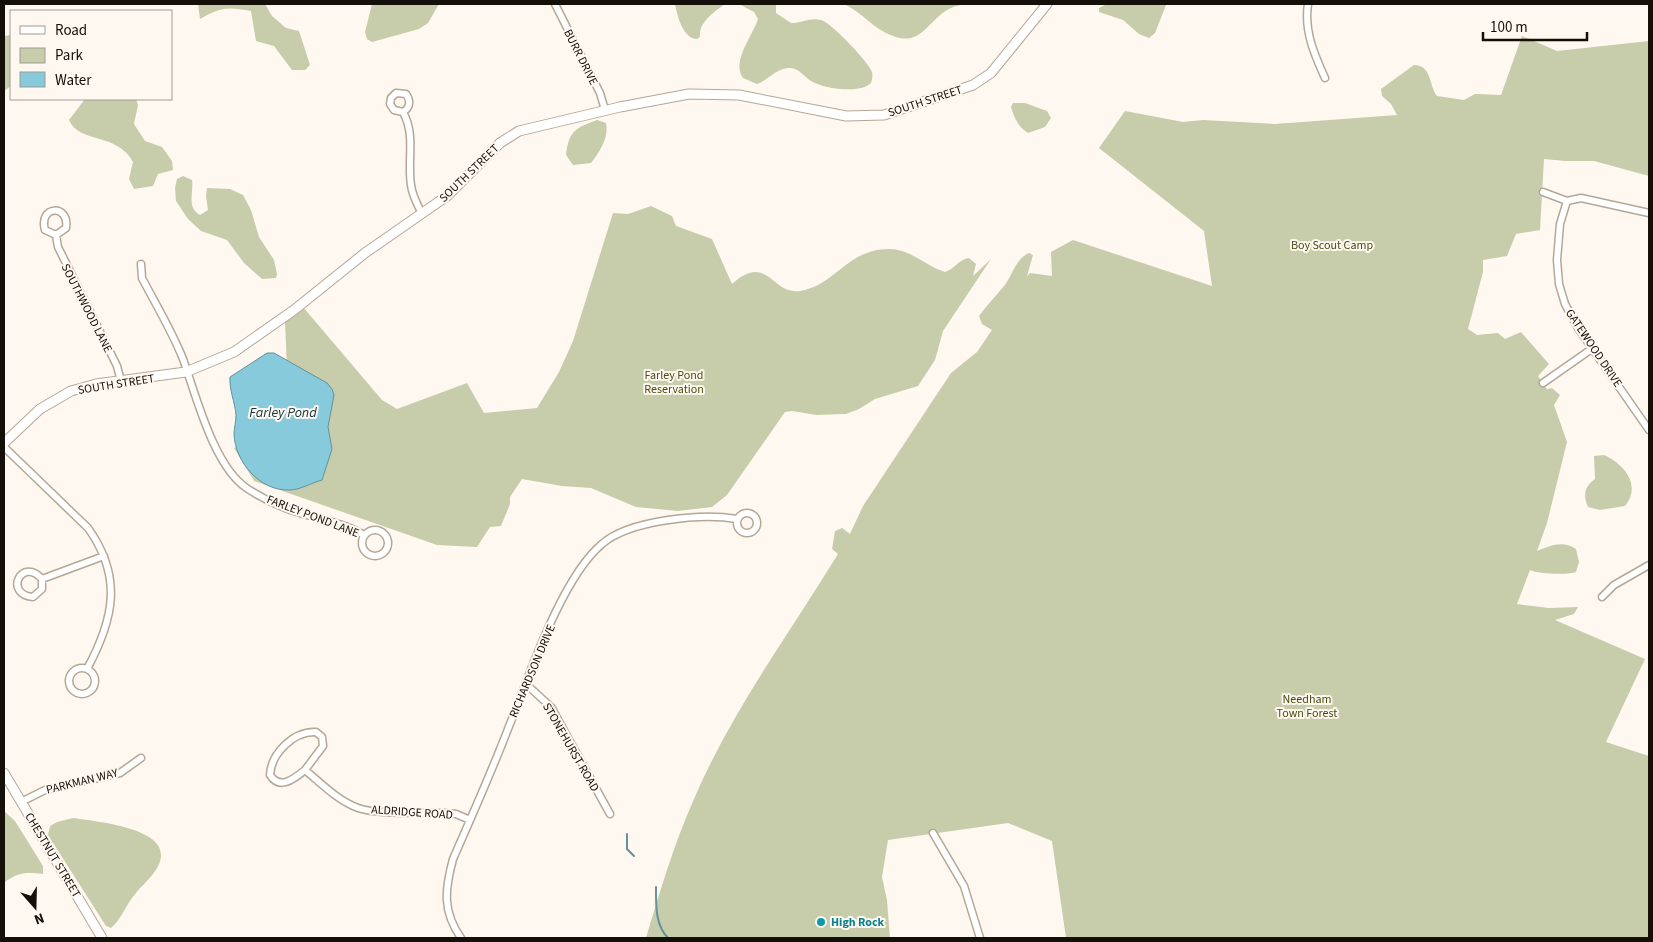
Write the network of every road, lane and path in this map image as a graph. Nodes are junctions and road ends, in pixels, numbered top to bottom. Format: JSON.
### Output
{"nodes":[{"id":1,"x":555,"y":4,"type":"edge"},
{"id":2,"x":1047,"y":4,"type":"edge"},
{"id":3,"x":1308,"y":4,"type":"edge"},
{"id":4,"x":1325,"y":78,"type":"dead end"},
{"id":5,"x":605,"y":110,"type":"junction"},
{"id":6,"x":403,"y":112,"type":"dead end"},
{"id":7,"x":1543,"y":192,"type":"dead end"},
{"id":8,"x":1567,"y":201,"type":"junction"},
{"id":9,"x":1649,"y":213,"type":"edge"},
{"id":10,"x":422,"y":214,"type":"junction"},
{"id":11,"x":56,"y":235,"type":"dead end"},
{"id":12,"x":141,"y":264,"type":"dead end"},
{"id":13,"x":1593,"y":348,"type":"junction"},
{"id":14,"x":186,"y":372,"type":"junction"},
{"id":15,"x":121,"y":380,"type":"junction"},
{"id":16,"x":1543,"y":383,"type":"dead end"},
{"id":17,"x":1649,"y":430,"type":"edge"},
{"id":18,"x":4,"y":445,"type":"edge"},
{"id":19,"x":737,"y":519,"type":"dead end"},
{"id":20,"x":364,"y":536,"type":"junction"},
{"id":21,"x":104,"y":556,"type":"junction"},
{"id":22,"x":1649,"y":566,"type":"edge"},
{"id":23,"x":42,"y":579,"type":"junction"},
{"id":24,"x":1602,"y":597,"type":"dead end"},
{"id":25,"x":87,"y":669,"type":"junction"},
{"id":26,"x":526,"y":684,"type":"junction"},
{"id":27,"x":142,"y":758,"type":"dead end"},
{"id":28,"x":305,"y":770,"type":"junction"},
{"id":29,"x":4,"y":773,"type":"edge"},
{"id":30,"x":21,"y":802,"type":"junction"},
{"id":31,"x":610,"y":814,"type":"dead end"},
{"id":32,"x":470,"y":820,"type":"junction"},
{"id":33,"x":933,"y":833,"type":"dead end"},
{"id":34,"x":102,"y":938,"type":"edge"},
{"id":35,"x":461,"y":938,"type":"edge"},
{"id":36,"x":980,"y":938,"type":"edge"}],
"edges":[{"from":1,"to":5,"type":"street","name":"BURR DRIVE"},
{"from":2,"to":5,"type":"street","name":"SOUTH STREET"},
{"from":3,"to":4,"type":"street"},
{"from":5,"to":10,"type":"street","name":"SOUTH STREET"},
{"from":6,"to":10,"type":"street"},
{"from":7,"to":8,"type":"street"},
{"from":8,"to":9,"type":"street"},
{"from":8,"to":13,"type":"street","name":"GATEWOOD DRIVE"},
{"from":10,"to":14,"type":"street","name":"SOUTH STREET"},
{"from":11,"to":15,"type":"street","name":"SOUTHWOOD LANE"},
{"from":12,"to":14,"type":"street"},
{"from":13,"to":16,"type":"street"},
{"from":13,"to":17,"type":"street","name":"GATEWOOD DRIVE"},
{"from":14,"to":15,"type":"street","name":"SOUTH STREET"},
{"from":14,"to":20,"type":"street","name":"FARLEY POND LANE"},
{"from":15,"to":18,"type":"street","name":"SOUTH STREET"},
{"from":18,"to":21,"type":"street"},
{"from":19,"to":26,"type":"street","name":"RICHARDSON DRIVE"},
{"from":20,"to":20,"type":"street","name":"FARLEY POND LANE"},
{"from":21,"to":23,"type":"street"},
{"from":21,"to":25,"type":"street"},
{"from":22,"to":24,"type":"street"},
{"from":23,"to":23,"type":"street"},
{"from":25,"to":25,"type":"street"},
{"from":26,"to":31,"type":"street","name":"STONEHURST ROAD"},
{"from":26,"to":32,"type":"street","name":"RICHARDSON DRIVE"},
{"from":27,"to":30,"type":"street","name":"PARKMAN WAY"},
{"from":28,"to":28,"type":"street"},
{"from":28,"to":32,"type":"street","name":"ALDRIDGE ROAD"},
{"from":29,"to":30,"type":"street","name":"CHESTNUT STREET"},
{"from":30,"to":34,"type":"street","name":"CHESTNUT STREET"},
{"from":32,"to":35,"type":"street","name":"RICHARDSON DRIVE"},
{"from":33,"to":36,"type":"street"}]}
